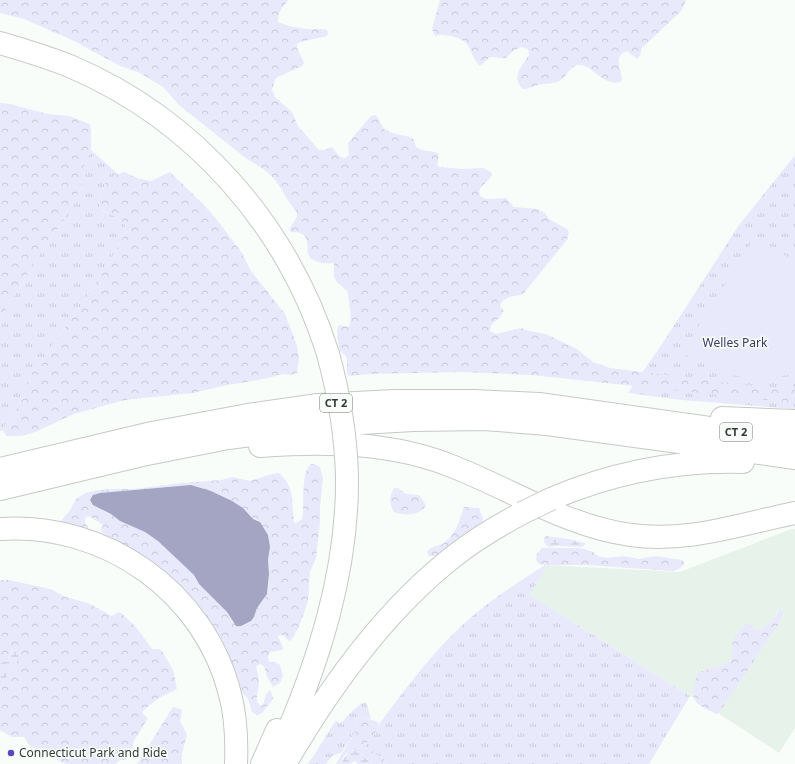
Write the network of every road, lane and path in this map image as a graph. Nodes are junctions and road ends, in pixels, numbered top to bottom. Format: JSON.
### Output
{"nodes":[{"id":1,"x":0,"y":43,"type":"edge"},
{"id":2,"x":0,"y":55,"type":"edge"},
{"id":3,"x":322,"y":355,"type":"junction"},
{"id":4,"x":795,"y":421,"type":"edge"},
{"id":5,"x":677,"y":423,"type":"junction"},
{"id":6,"x":795,"y":440,"type":"edge"},
{"id":7,"x":795,"y":458,"type":"edge"},
{"id":8,"x":126,"y":459,"type":"junction"},
{"id":9,"x":795,"y":463,"type":"edge"},
{"id":10,"x":0,"y":469,"type":"edge"},
{"id":11,"x":341,"y":477,"type":"junction"},
{"id":12,"x":0,"y":489,"type":"edge"},
{"id":13,"x":795,"y":513,"type":"edge"},
{"id":14,"x":0,"y":529,"type":"edge"},
{"id":15,"x":236,"y":764,"type":"edge"},
{"id":16,"x":262,"y":764,"type":"edge"},
{"id":17,"x":274,"y":764,"type":"edge"},
{"id":18,"x":285,"y":764,"type":"edge"}],
"edges":[{"from":1,"to":3,"type":"highway"},
{"from":2,"to":3,"type":"highway"},
{"from":3,"to":11,"type":"highway","bridge":true},
{"from":4,"to":5,"type":"highway"},
{"from":5,"to":6,"type":"highway","number":"CT 2"},
{"from":5,"to":10,"type":"highway","number":"CT 2"},
{"from":7,"to":8,"type":"highway","number":"CT 2"},
{"from":8,"to":12,"type":"highway","number":"CT 2"},
{"from":8,"to":13,"type":"highway"},
{"from":9,"to":18,"type":"highway","bridge":true},
{"from":11,"to":16,"type":"highway"},
{"from":11,"to":17,"type":"highway"},
{"from":14,"to":15,"type":"highway"}]}
